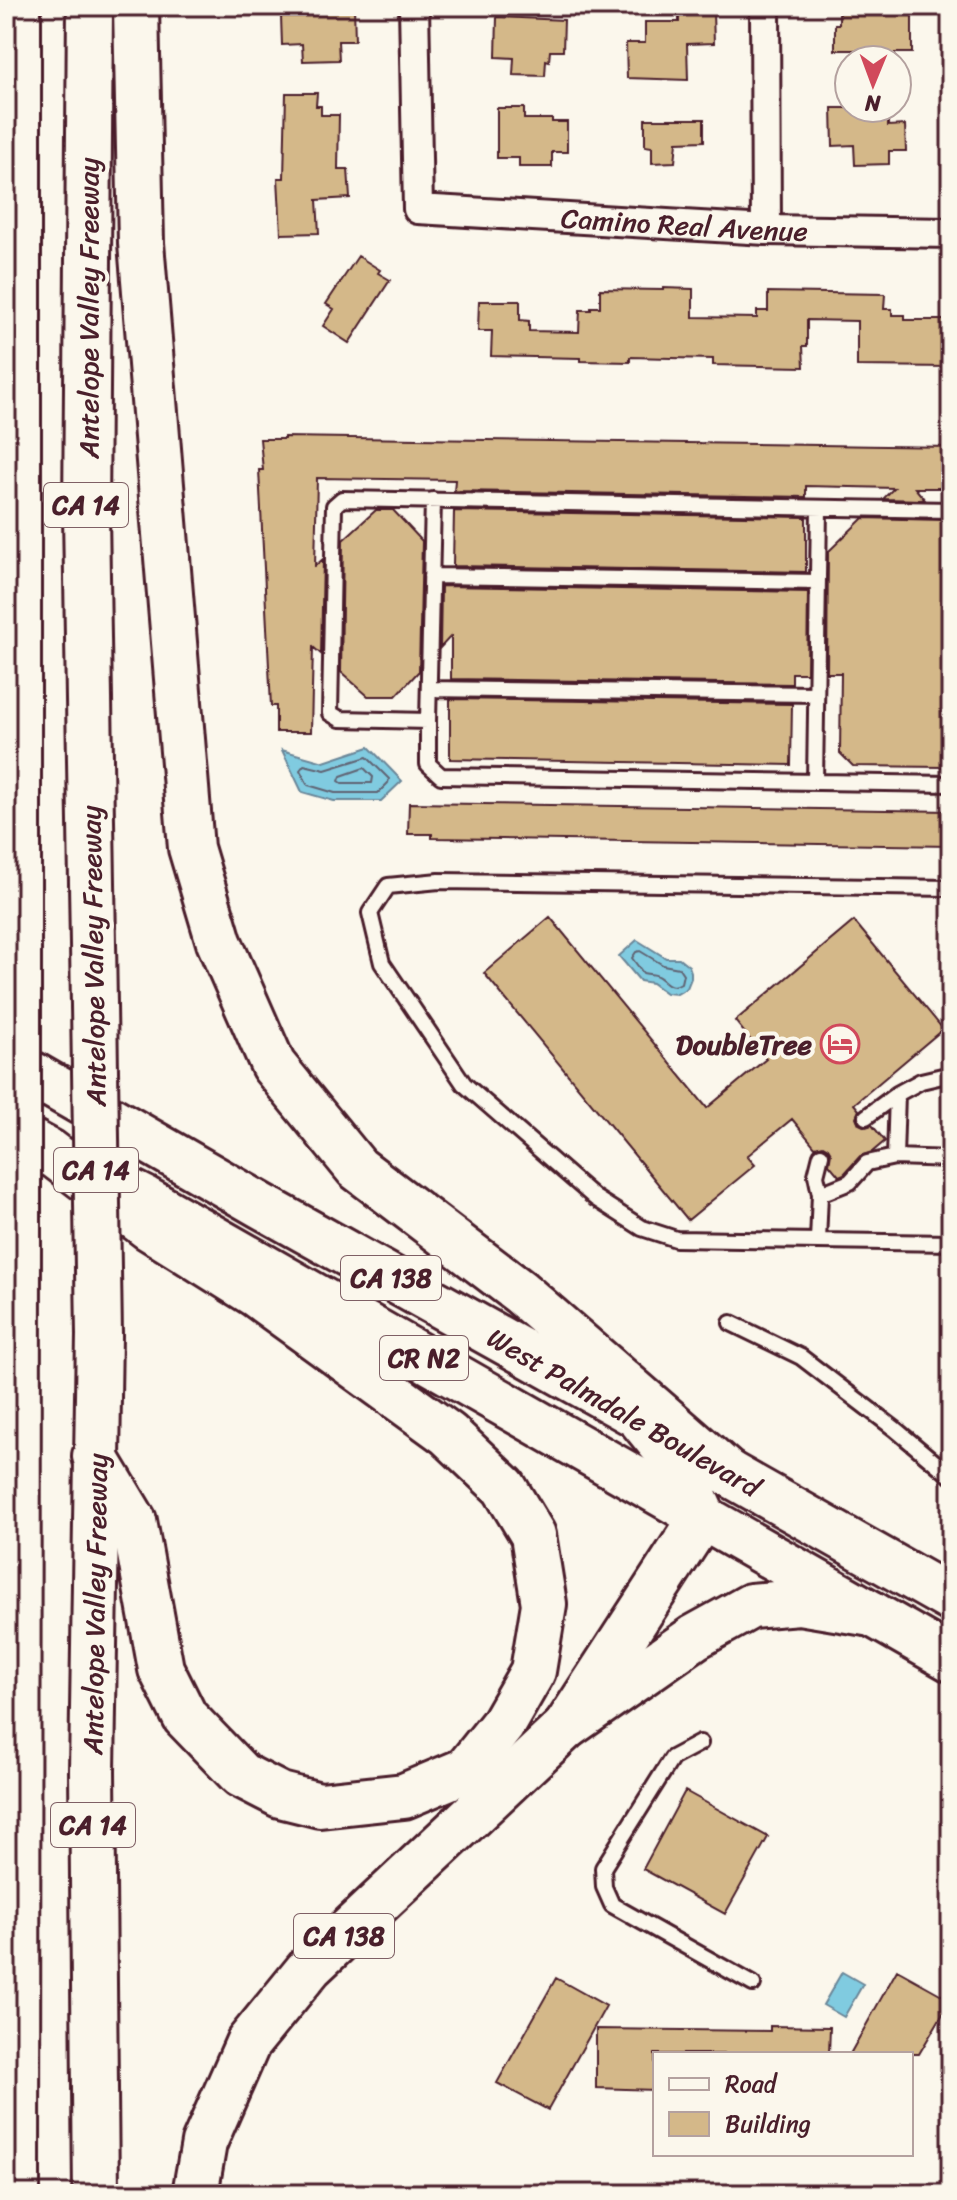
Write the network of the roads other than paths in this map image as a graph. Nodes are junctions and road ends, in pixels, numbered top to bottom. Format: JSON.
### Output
{"nodes":[{"id":1,"x":18,"y":6,"type":"edge"},
{"id":2,"x":90,"y":6,"type":"edge"},
{"id":3,"x":136,"y":6,"type":"edge"},
{"id":4,"x":414,"y":6,"type":"edge"},
{"id":5,"x":765,"y":6,"type":"edge"},
{"id":6,"x":766,"y":230,"type":"junction"},
{"id":7,"x":951,"y":233,"type":"edge"},
{"id":8,"x":433,"y":500,"type":"junction"},
{"id":9,"x":819,"y":508,"type":"junction"},
{"id":10,"x":951,"y":510,"type":"edge"},
{"id":11,"x":431,"y":576,"type":"junction"},
{"id":12,"x":818,"y":582,"type":"junction"},
{"id":13,"x":429,"y":689,"type":"junction"},
{"id":14,"x":816,"y":694,"type":"junction"},
{"id":15,"x":428,"y":721,"type":"junction"},
{"id":16,"x":815,"y":782,"type":"junction"},
{"id":17,"x":951,"y":784,"type":"edge"},
{"id":18,"x":951,"y":888,"type":"edge"},
{"id":19,"x":6,"y":1059,"type":"edge"},
{"id":20,"x":951,"y":1074,"type":"edge"},
{"id":21,"x":897,"y":1094,"type":"junction"},
{"id":22,"x":866,"y":1117,"type":"dead end"},
{"id":23,"x":6,"y":1120,"type":"edge"},
{"id":24,"x":6,"y":1128,"type":"edge"},
{"id":25,"x":50,"y":1152,"type":"junction"},
{"id":26,"x":821,"y":1155,"type":"dead end"},
{"id":27,"x":895,"y":1157,"type":"junction"},
{"id":28,"x":951,"y":1159,"type":"edge"},
{"id":29,"x":820,"y":1194,"type":"junction"},
{"id":30,"x":18,"y":1223,"type":"junction"},
{"id":31,"x":818,"y":1241,"type":"junction"},
{"id":32,"x":951,"y":1243,"type":"edge"},
{"id":33,"x":731,"y":1323,"type":"dead end"},
{"id":34,"x":638,"y":1416,"type":"junction"},
{"id":35,"x":95,"y":1456,"type":"junction"},
{"id":36,"x":728,"y":1473,"type":"junction"},
{"id":37,"x":951,"y":1476,"type":"edge"},
{"id":38,"x":703,"y":1516,"type":"junction"},
{"id":39,"x":951,"y":1599,"type":"edge"},
{"id":40,"x":872,"y":1614,"type":"junction"},
{"id":41,"x":951,"y":1659,"type":"edge"},
{"id":42,"x":566,"y":1727,"type":"junction"},
{"id":43,"x":700,"y":1743,"type":"dead end"},
{"id":44,"x":753,"y":1984,"type":"dead end"},
{"id":45,"x":17,"y":2194,"type":"edge"},
{"id":46,"x":96,"y":2194,"type":"edge"},
{"id":47,"x":195,"y":2194,"type":"edge"}],
"edges":[{"from":1,"to":30,"type":"main road","number":"CA 14","bridge":true},
{"from":2,"to":35,"type":"main road","name":"Antelope Valley Freeway","number":"CA 14","bridge":true},
{"from":3,"to":36,"type":"main road"},
{"from":4,"to":6,"type":"street","name":"Camino Real Avenue"},
{"from":5,"to":6,"type":"street"},
{"from":6,"to":7,"type":"street","name":"Camino Real Avenue"},
{"from":8,"to":9,"type":"lane"},
{"from":8,"to":11,"type":"lane"},
{"from":8,"to":15,"type":"lane"},
{"from":9,"to":10,"type":"lane"},
{"from":9,"to":12,"type":"lane"},
{"from":11,"to":12,"type":"lane"},
{"from":11,"to":13,"type":"lane"},
{"from":12,"to":14,"type":"lane"},
{"from":13,"to":14,"type":"lane"},
{"from":13,"to":15,"type":"lane"},
{"from":14,"to":16,"type":"lane"},
{"from":15,"to":16,"type":"lane"},
{"from":16,"to":17,"type":"lane"},
{"from":18,"to":31,"type":"lane"},
{"from":19,"to":34,"type":"main road","name":"West Palmdale Boulevard","number":"CA 138"},
{"from":20,"to":21,"type":"lane"},
{"from":21,"to":22,"type":"lane"},
{"from":21,"to":27,"type":"lane"},
{"from":23,"to":30,"type":"main road","bridge":true},
{"from":24,"to":25,"type":"main road","number":"CR N2"},
{"from":25,"to":35,"type":"main road"},
{"from":25,"to":38,"type":"main road","number":"CR N2"},
{"from":26,"to":29,"type":"lane"},
{"from":27,"to":28,"type":"lane"},
{"from":27,"to":29,"type":"lane"},
{"from":29,"to":31,"type":"lane"},
{"from":30,"to":45,"type":"main road","number":"CA 14"},
{"from":31,"to":32,"type":"lane"},
{"from":33,"to":37,"type":"lane"},
{"from":34,"to":36,"type":"main road","name":"West Palmdale Boulevard"},
{"from":34,"to":38,"type":"main road","number":"CA 138"},
{"from":35,"to":46,"type":"main road","name":"Antelope Valley Freeway","number":"CA 14"},
{"from":36,"to":39,"type":"main road","name":"West Palmdale Boulevard"},
{"from":38,"to":40,"type":"main road","name":"West Palmdale Boulevard","number":"CR N2"},
{"from":38,"to":42,"type":"main road","number":"CA 138"},
{"from":40,"to":41,"type":"main road","name":"West Palmdale Boulevard","number":"CR N2"},
{"from":40,"to":42,"type":"main road"},
{"from":42,"to":47,"type":"main road","number":"CA 138"},
{"from":43,"to":44,"type":"lane"}]}
